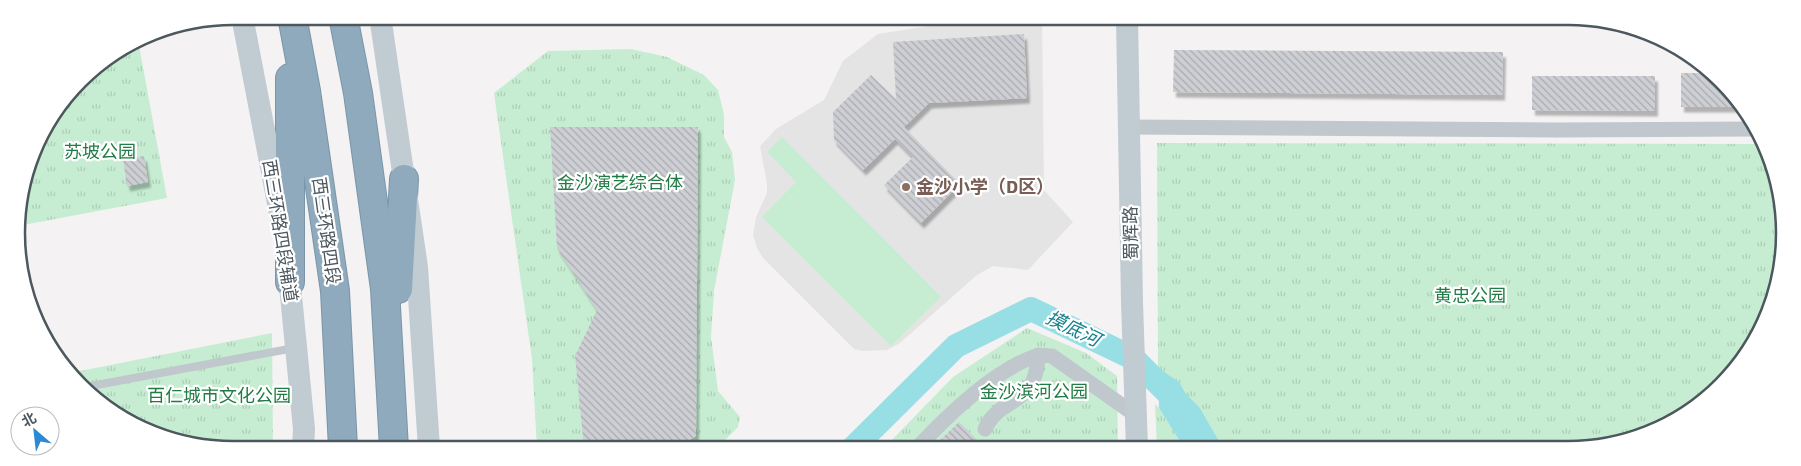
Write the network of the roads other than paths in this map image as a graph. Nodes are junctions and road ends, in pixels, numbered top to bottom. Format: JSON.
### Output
{"nodes":[{"id":1,"x":244,"y":25,"type":"edge"},
{"id":2,"x":291,"y":25,"type":"edge"},
{"id":3,"x":293,"y":25,"type":"edge"},
{"id":4,"x":345,"y":25,"type":"edge"},
{"id":5,"x":381,"y":25,"type":"edge"},
{"id":6,"x":1127,"y":25,"type":"edge"},
{"id":7,"x":1129,"y":127,"type":"junction"},
{"id":8,"x":1748,"y":129,"type":"edge"},
{"id":9,"x":404,"y":179,"type":"junction"},
{"id":10,"x":290,"y":282,"type":"junction"},
{"id":11,"x":296,"y":347,"type":"junction"},
{"id":12,"x":1038,"y":355,"type":"junction"},
{"id":13,"x":92,"y":386,"type":"edge"},
{"id":14,"x":391,"y":400,"type":"junction"},
{"id":15,"x":1136,"y":416,"type":"junction"},
{"id":16,"x":985,"y":429,"type":"dead end"},
{"id":17,"x":303,"y":441,"type":"edge"},
{"id":18,"x":343,"y":441,"type":"edge"},
{"id":19,"x":394,"y":441,"type":"edge"},
{"id":20,"x":428,"y":441,"type":"edge"},
{"id":21,"x":923,"y":441,"type":"edge"},
{"id":22,"x":1138,"y":441,"type":"edge"}],
"edges":[{"from":1,"to":10,"type":"main road","name":"西三环路四段辅道"},
{"from":2,"to":10,"type":"highway"},
{"from":3,"to":18,"type":"highway","name":"西三环路四段"},
{"from":4,"to":14,"type":"highway"},
{"from":5,"to":9,"type":"main road"},
{"from":6,"to":7,"type":"main road","name":"蜀辉路"},
{"from":7,"to":8,"type":"street"},
{"from":7,"to":15,"type":"main road","name":"蜀辉路"},
{"from":9,"to":14,"type":"highway"},
{"from":9,"to":20,"type":"main road"},
{"from":10,"to":11,"type":"main road","name":"西三环路四段辅道"},
{"from":11,"to":13,"type":"lane"},
{"from":11,"to":17,"type":"main road","name":"西三环路四段辅道"},
{"from":12,"to":15,"type":"street"},
{"from":12,"to":16,"type":"street"},
{"from":12,"to":21,"type":"street"},
{"from":14,"to":19,"type":"highway"},
{"from":15,"to":22,"type":"main road","name":"蜀辉路"}]}
